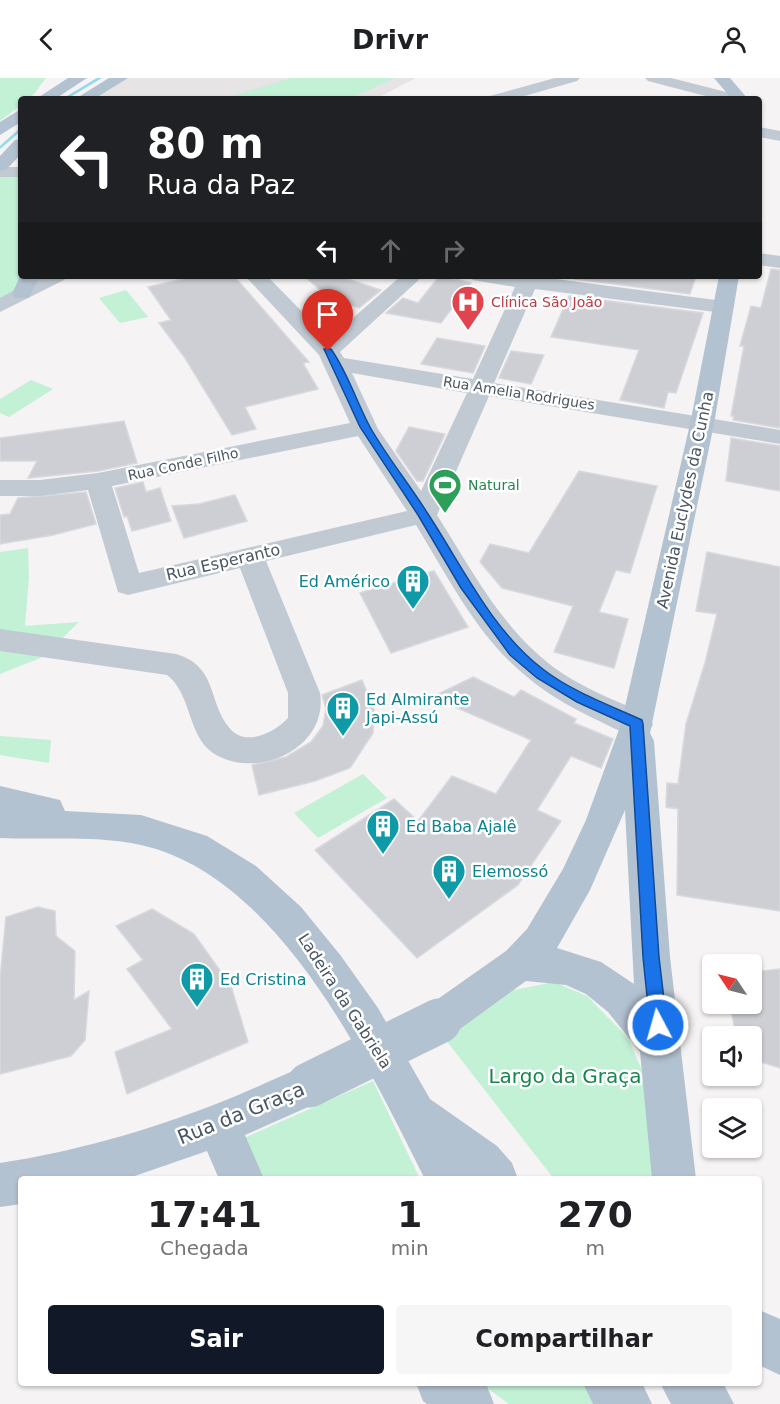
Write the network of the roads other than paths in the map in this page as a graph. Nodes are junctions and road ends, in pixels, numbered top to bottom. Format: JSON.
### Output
{"nodes":[{"id":1,"x":79,"y":78,"type":"edge"},
{"id":2,"x":120,"y":78,"type":"edge"},
{"id":3,"x":126,"y":78,"type":"edge"},
{"id":4,"x":572,"y":78,"type":"edge"},
{"id":5,"x":653,"y":78,"type":"edge"},
{"id":6,"x":722,"y":78,"type":"edge"},
{"id":7,"x":49,"y":96,"type":"edge"},
{"id":8,"x":88,"y":96,"type":"edge"},
{"id":9,"x":114,"y":96,"type":"edge"},
{"id":10,"x":507,"y":96,"type":"edge"},
{"id":11,"x":726,"y":96,"type":"edge"},
{"id":12,"x":736,"y":96,"type":"edge"},
{"id":13,"x":18,"y":116,"type":"edge"},
{"id":14,"x":0,"y":130,"type":"edge"},
{"id":15,"x":762,"y":133,"type":"edge"},
{"id":16,"x":780,"y":136,"type":"edge"},
{"id":17,"x":18,"y":150,"type":"edge"},
{"id":18,"x":7,"y":170,"type":"edge"},
{"id":19,"x":762,"y":259,"type":"edge"},
{"id":20,"x":780,"y":262,"type":"edge"},
{"id":21,"x":47,"y":279,"type":"edge"},
{"id":22,"x":258,"y":279,"type":"edge"},
{"id":23,"x":410,"y":279,"type":"edge"},
{"id":24,"x":509,"y":279,"type":"edge"},
{"id":25,"x":728,"y":279,"type":"edge"},
{"id":26,"x":528,"y":281,"type":"junction"},
{"id":27,"x":26,"y":285,"type":"edge"},
{"id":28,"x":0,"y":306,"type":"edge"},
{"id":29,"x":723,"y":307,"type":"junction"},
{"id":30,"x":332,"y":358,"type":"junction"},
{"id":31,"x":483,"y":387,"type":"junction"},
{"id":32,"x":702,"y":424,"type":"junction"},
{"id":33,"x":365,"y":427,"type":"junction"},
{"id":34,"x":780,"y":437,"type":"edge"},
{"id":35,"x":98,"y":481,"type":"junction"},
{"id":36,"x":0,"y":488,"type":"edge"},
{"id":37,"x":424,"y":515,"type":"junction"},
{"id":38,"x":250,"y":556,"type":"junction"},
{"id":39,"x":0,"y":639,"type":"edge"},
{"id":40,"x":637,"y":724,"type":"junction"},
{"id":41,"x":0,"y":800,"type":"edge"},
{"id":42,"x":0,"y":824,"type":"edge"},
{"id":43,"x":141,"y":830,"type":"junction"},
{"id":44,"x":520,"y":963,"type":"junction"},
{"id":45,"x":660,"y":1045,"type":"junction"},
{"id":46,"x":414,"y":1110,"type":"junction"},
{"id":47,"x":218,"y":1125,"type":"junction"},
{"id":48,"x":45,"y":1176,"type":"edge"},
{"id":49,"x":241,"y":1176,"type":"edge"},
{"id":50,"x":447,"y":1176,"type":"edge"},
{"id":51,"x":493,"y":1176,"type":"edge"},
{"id":52,"x":674,"y":1176,"type":"edge"},
{"id":53,"x":762,"y":1336,"type":"edge"},
{"id":54,"x":780,"y":1350,"type":"edge"},
{"id":55,"x":445,"y":1386,"type":"edge"},
{"id":56,"x":611,"y":1386,"type":"edge"},
{"id":57,"x":688,"y":1386,"type":"edge"},
{"id":58,"x":469,"y":1404,"type":"edge"},
{"id":59,"x":627,"y":1404,"type":"edge"},
{"id":60,"x":709,"y":1404,"type":"edge"}],
"edges":[{"from":1,"to":7,"type":"main road"},
{"from":2,"to":8,"type":"main road"},
{"from":3,"to":9,"type":"main road"},
{"from":4,"to":10,"type":"street"},
{"from":5,"to":11,"type":"street"},
{"from":6,"to":12,"type":"main road"},
{"from":13,"to":14,"type":"main road"},
{"from":15,"to":16,"type":"street"},
{"from":17,"to":18,"type":"main road"},
{"from":19,"to":20,"type":"street"},
{"from":21,"to":27,"type":"street"},
{"from":22,"to":30,"type":"street"},
{"from":23,"to":30,"type":"street"},
{"from":24,"to":26,"type":"street"},
{"from":25,"to":29,"type":"main road","name":"Avenida Euclydes da Cunha"},
{"from":26,"to":29,"type":"street"},
{"from":26,"to":31,"type":"street"},
{"from":27,"to":28,"type":"street"},
{"from":29,"to":32,"type":"main road","name":"Avenida Euclydes da Cunha"},
{"from":30,"to":31,"type":"street","name":"Rua Amelia Rodrigues"},
{"from":30,"to":33,"type":"street"},
{"from":31,"to":32,"type":"street","name":"Rua Amelia Rodrigues"},
{"from":31,"to":37,"type":"street"},
{"from":32,"to":34,"type":"street","name":"Rua Amelia Rodrigues"},
{"from":32,"to":40,"type":"main road","name":"Avenida Euclydes da Cunha"},
{"from":33,"to":35,"type":"street","name":"Rua Conde Filho"},
{"from":33,"to":37,"type":"street"},
{"from":35,"to":36,"type":"street","name":"Rua Conde Filho"},
{"from":35,"to":38,"type":"street","name":"Rua Esperanto"},
{"from":37,"to":38,"type":"street","name":"Rua Esperanto"},
{"from":37,"to":40,"type":"street"},
{"from":38,"to":39,"type":"street"},
{"from":40,"to":44,"type":"main road"},
{"from":40,"to":45,"type":"main road"},
{"from":41,"to":43,"type":"main road"},
{"from":42,"to":43,"type":"main road","name":"Ladeira da Gabriela"},
{"from":43,"to":46,"type":"main road","name":"Ladeira da Gabriela"},
{"from":44,"to":45,"type":"main road"},
{"from":44,"to":47,"type":"main road","name":"Rua da Graça","bridge":true},
{"from":45,"to":52,"type":"main road"},
{"from":46,"to":50,"type":"main road","name":"Ladeira da Gabriela"},
{"from":46,"to":51,"type":"main road","name":"Ladeira da Gabriela"},
{"from":47,"to":48,"type":"main road","name":"Rua da Graça"},
{"from":47,"to":49,"type":"main road"},
{"from":53,"to":54,"type":"main road"},
{"from":55,"to":58,"type":"main road"},
{"from":56,"to":59,"type":"main road"},
{"from":57,"to":60,"type":"main road"}]}
